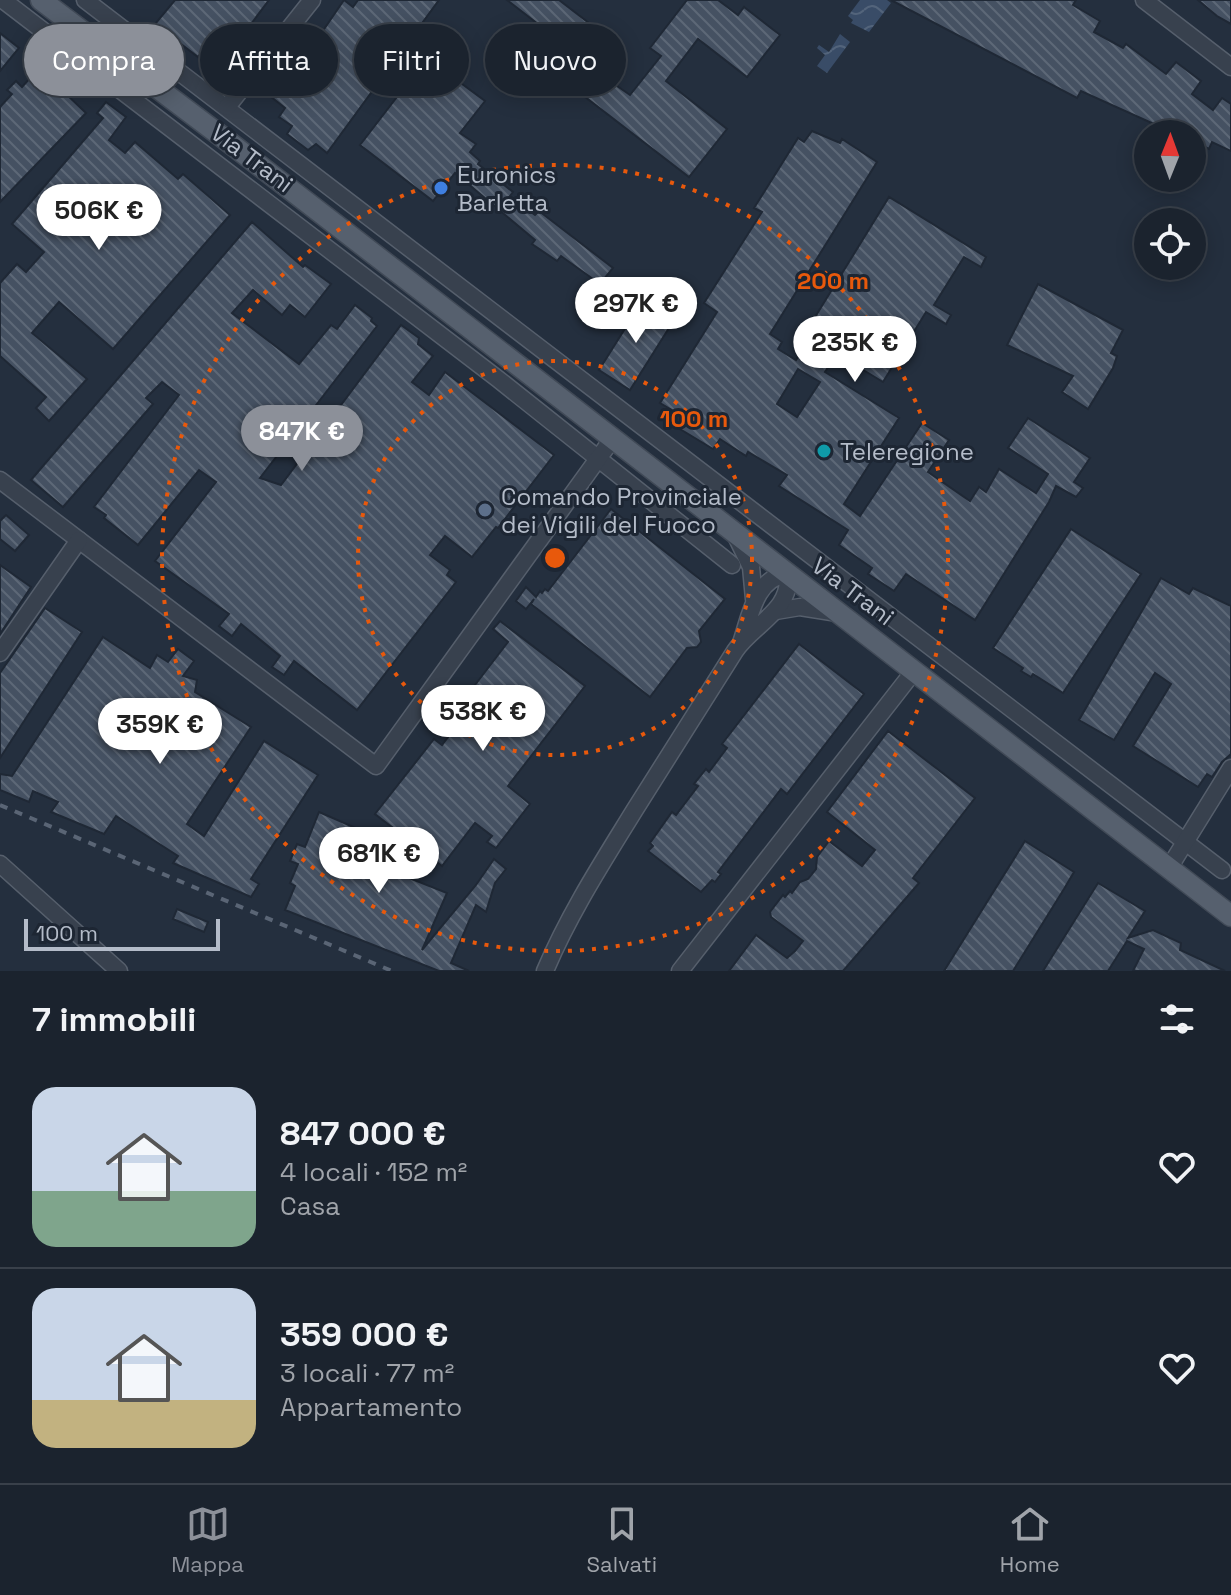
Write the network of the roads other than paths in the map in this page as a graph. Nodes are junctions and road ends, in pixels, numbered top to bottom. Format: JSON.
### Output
{"nodes":[{"id":1,"x":3,"y":0,"type":"edge"},
{"id":2,"x":41,"y":0,"type":"edge"},
{"id":3,"x":85,"y":0,"type":"edge"},
{"id":4,"x":312,"y":0,"type":"edge"},
{"id":5,"x":1144,"y":0,"type":"edge"},
{"id":6,"x":1231,"y":67,"type":"edge"},
{"id":7,"x":227,"y":107,"type":"junction"},
{"id":8,"x":405,"y":278,"type":"junction"},
{"id":9,"x":457,"y":283,"type":"junction"},
{"id":10,"x":393,"y":298,"type":"junction"},
{"id":11,"x":443,"y":307,"type":"junction"},
{"id":12,"x":613,"y":438,"type":"junction"},
{"id":13,"x":598,"y":459,"type":"junction"},
{"id":14,"x":0,"y":480,"type":"edge"},
{"id":15,"x":720,"y":486,"type":"junction"},
{"id":16,"x":706,"y":512,"type":"junction"},
{"id":17,"x":734,"y":534,"type":"junction"},
{"id":18,"x":79,"y":540,"type":"junction"},
{"id":19,"x":732,"y":565,"type":"dead end"},
{"id":20,"x":787,"y":574,"type":"junction"},
{"id":21,"x":753,"y":607,"type":"junction"},
{"id":22,"x":776,"y":611,"type":"junction"},
{"id":23,"x":840,"y":614,"type":"junction"},
{"id":24,"x":900,"y":624,"type":"junction"},
{"id":25,"x":741,"y":643,"type":"junction"},
{"id":26,"x":884,"y":648,"type":"junction"},
{"id":27,"x":0,"y":653,"type":"edge"},
{"id":28,"x":914,"y":671,"type":"junction"},
{"id":29,"x":1231,"y":768,"type":"edge"},
{"id":30,"x":1184,"y":841,"type":"junction"},
{"id":31,"x":0,"y":864,"type":"edge"},
{"id":32,"x":1169,"y":868,"type":"junction"},
{"id":33,"x":1222,"y":870,"type":"dead end"},
{"id":34,"x":1231,"y":916,"type":"edge"},
{"id":35,"x":548,"y":965,"type":"edge"},
{"id":36,"x":119,"y":971,"type":"edge"},
{"id":37,"x":680,"y":971,"type":"edge"}],
"edges":[{"from":1,"to":10,"type":"street","name":"Via Trani"},
{"from":2,"to":8,"type":"main road","name":"Via Trani"},
{"from":3,"to":7,"type":"street","name":"Via Trani"},
{"from":4,"to":7,"type":"street"},
{"from":5,"to":6,"type":"street"},
{"from":7,"to":9,"type":"street","name":"Via Trani"},
{"from":8,"to":10,"type":"street"},
{"from":8,"to":11,"type":"main road","name":"Via Trani"},
{"from":9,"to":11,"type":"street"},
{"from":9,"to":15,"type":"street","name":"Via Trani"},
{"from":10,"to":13,"type":"street","name":"Via Trani"},
{"from":11,"to":12,"type":"main road","name":"Via Trani"},
{"from":12,"to":13,"type":"street"},
{"from":12,"to":16,"type":"main road","name":"Via Trani"},
{"from":13,"to":18,"type":"street"},
{"from":13,"to":19,"type":"street","name":"Via Trani"},
{"from":14,"to":18,"type":"street"},
{"from":15,"to":16,"type":"street"},
{"from":15,"to":24,"type":"street","name":"Via Trani"},
{"from":16,"to":17,"type":"main road","name":"Via Trani"},
{"from":17,"to":20,"type":"main road","name":"Via Trani"},
{"from":17,"to":21,"type":"street"},
{"from":18,"to":27,"type":"street"},
{"from":20,"to":21,"type":"street"},
{"from":20,"to":22,"type":"street"},
{"from":20,"to":23,"type":"main road","name":"Via Trani"},
{"from":21,"to":25,"type":"street"},
{"from":22,"to":23,"type":"street"},
{"from":22,"to":25,"type":"street"},
{"from":23,"to":26,"type":"main road","name":"Via Trani"},
{"from":24,"to":26,"type":"street"},
{"from":24,"to":30,"type":"street","name":"Via Trani"},
{"from":25,"to":35,"type":"street"},
{"from":26,"to":28,"type":"main road","name":"Via Trani"},
{"from":28,"to":32,"type":"main road","name":"Via Trani"},
{"from":28,"to":37,"type":"street"},
{"from":29,"to":30,"type":"street"},
{"from":30,"to":32,"type":"street"},
{"from":30,"to":33,"type":"street","name":"Via Trani"},
{"from":31,"to":36,"type":"street"},
{"from":32,"to":34,"type":"main road","name":"Via Trani"}]}
